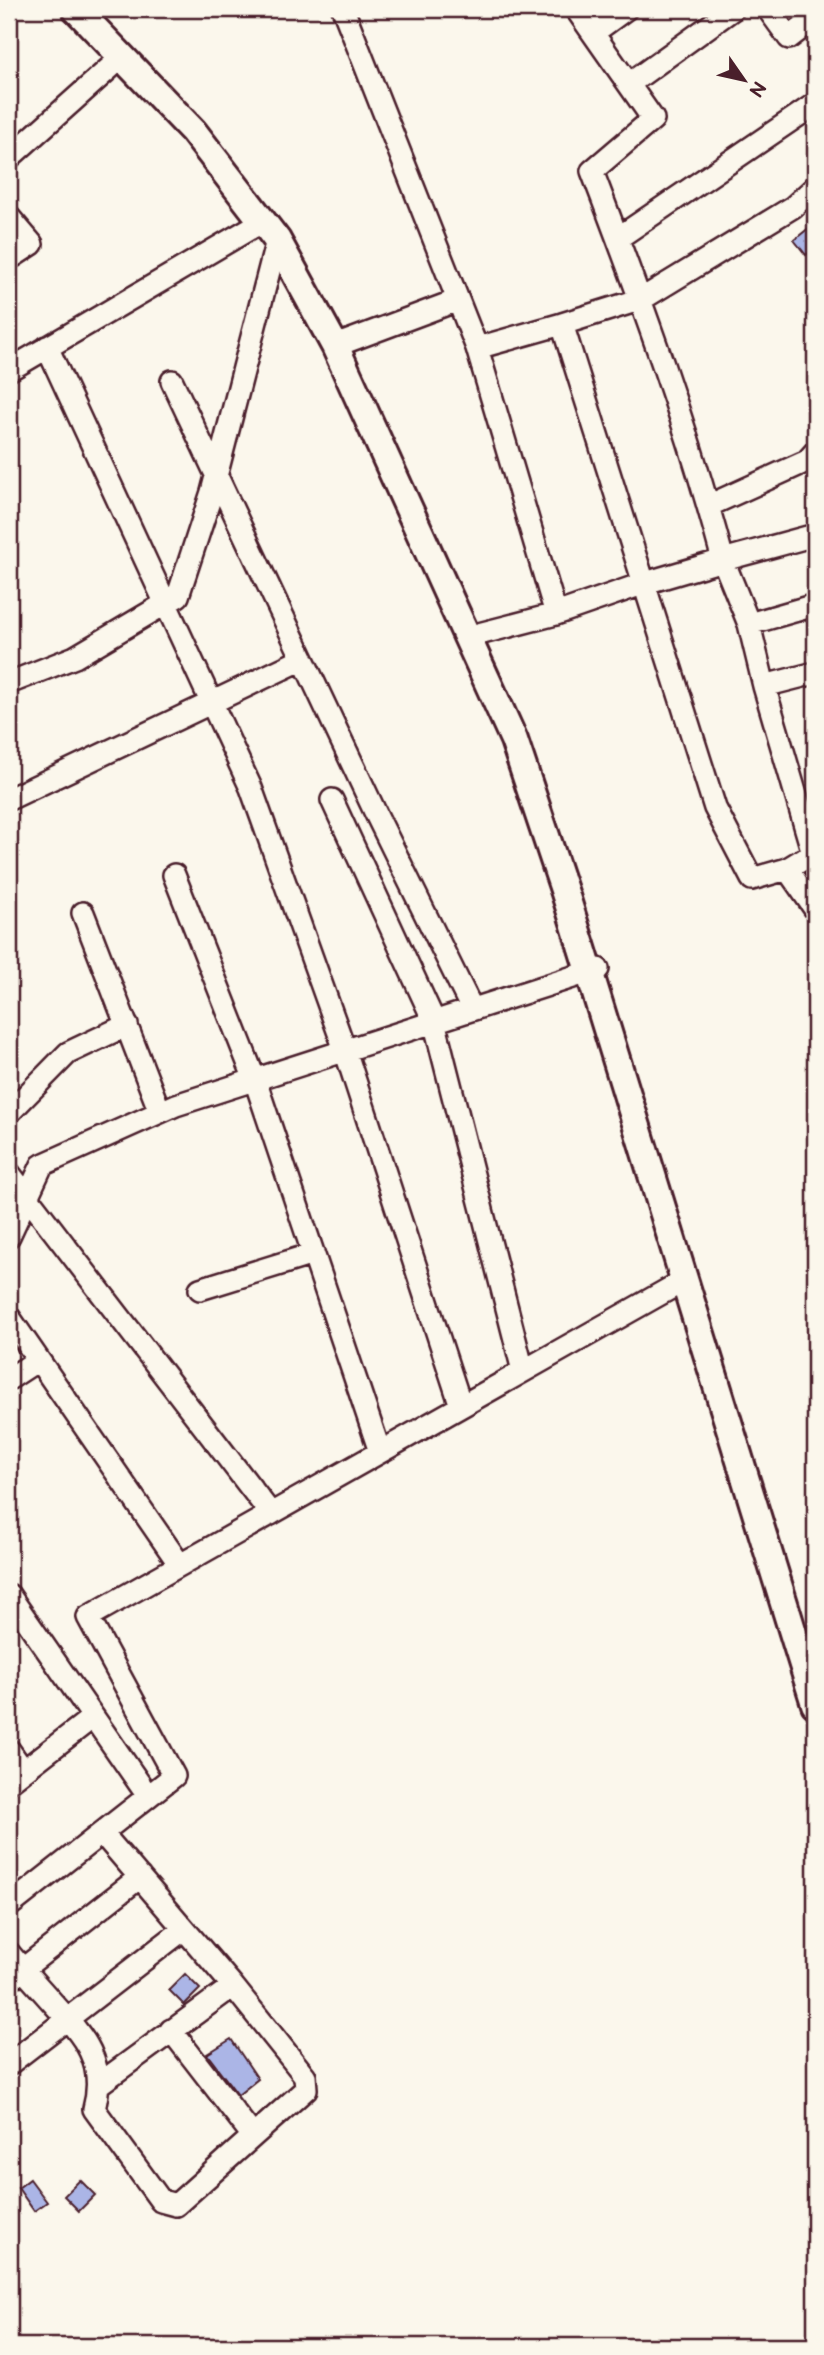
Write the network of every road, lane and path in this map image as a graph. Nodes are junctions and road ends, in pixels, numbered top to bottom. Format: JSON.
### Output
{"nodes":[{"id":1,"x":76,"y":9,"type":"edge"},
{"id":2,"x":343,"y":9,"type":"edge"},
{"id":3,"x":576,"y":9,"type":"edge"},
{"id":4,"x":626,"y":9,"type":"edge"},
{"id":5,"x":733,"y":9,"type":"edge"},
{"id":6,"x":768,"y":9,"type":"edge"},
{"id":7,"x":815,"y":18,"type":"edge"},
{"id":8,"x":593,"y":33,"type":"junction"},
{"id":9,"x":122,"y":57,"type":"junction"},
{"id":10,"x":629,"y":84,"type":"junction"},
{"id":11,"x":812,"y":113,"type":"edge"},
{"id":12,"x":9,"y":158,"type":"edge"},
{"id":13,"x":815,"y":187,"type":"edge"},
{"id":14,"x":9,"y":217,"type":"edge"},
{"id":15,"x":270,"y":230,"type":"junction"},
{"id":16,"x":618,"y":238,"type":"junction"},
{"id":17,"x":9,"y":259,"type":"edge"},
{"id":18,"x":642,"y":299,"type":"junction"},
{"id":19,"x":458,"y":300,"type":"junction"},
{"id":20,"x":562,"y":324,"type":"junction"},
{"id":21,"x":335,"y":346,"type":"junction"},
{"id":22,"x":47,"y":347,"type":"junction"},
{"id":23,"x":477,"y":348,"type":"junction"},
{"id":24,"x":9,"y":370,"type":"edge"},
{"id":25,"x":173,"y":381,"type":"dead end"},
{"id":26,"x":815,"y":452,"type":"edge"},
{"id":27,"x":216,"y":475,"type":"junction"},
{"id":28,"x":708,"y":506,"type":"junction"},
{"id":29,"x":815,"y":535,"type":"edge"},
{"id":30,"x":723,"y":561,"type":"junction"},
{"id":31,"x":645,"y":583,"type":"junction"},
{"id":32,"x":166,"y":603,"type":"junction"},
{"id":33,"x":815,"y":605,"type":"edge"},
{"id":34,"x":556,"y":614,"type":"junction"},
{"id":35,"x":749,"y":624,"type":"junction"},
{"id":36,"x":467,"y":637,"type":"junction"},
{"id":37,"x":303,"y":659,"type":"junction"},
{"id":38,"x":815,"y":673,"type":"edge"},
{"id":39,"x":9,"y":683,"type":"edge"},
{"id":40,"x":764,"y":686,"type":"junction"},
{"id":41,"x":212,"y":703,"type":"junction"},
{"id":42,"x":9,"y":799,"type":"edge"},
{"id":43,"x":332,"y":800,"type":"dead end"},
{"id":44,"x":814,"y":853,"type":"edge"},
{"id":45,"x":787,"y":869,"type":"junction"},
{"id":46,"x":174,"y":875,"type":"dead end"},
{"id":47,"x":815,"y":909,"type":"edge"},
{"id":48,"x":83,"y":913,"type":"dead end"},
{"id":49,"x":594,"y":970,"type":"junction"},
{"id":50,"x":472,"y":1009,"type":"junction"},
{"id":51,"x":434,"y":1021,"type":"junction"},
{"id":52,"x":127,"y":1025,"type":"junction"},
{"id":53,"x":345,"y":1051,"type":"junction"},
{"id":54,"x":255,"y":1080,"type":"junction"},
{"id":55,"x":160,"y":1112,"type":"junction"},
{"id":56,"x":9,"y":1113,"type":"edge"},
{"id":57,"x":9,"y":1173,"type":"edge"},
{"id":58,"x":27,"y":1197,"type":"junction"},
{"id":59,"x":9,"y":1236,"type":"edge"},
{"id":60,"x":313,"y":1254,"type":"junction"},
{"id":61,"x":685,"y":1280,"type":"junction"},
{"id":62,"x":200,"y":1289,"type":"dead end"},
{"id":63,"x":9,"y":1317,"type":"edge"},
{"id":64,"x":38,"y":1360,"type":"junction"},
{"id":65,"x":523,"y":1371,"type":"junction"},
{"id":66,"x":9,"y":1379,"type":"edge"},
{"id":67,"x":461,"y":1406,"type":"junction"},
{"id":68,"x":380,"y":1452,"type":"junction"},
{"id":69,"x":271,"y":1514,"type":"junction"},
{"id":70,"x":180,"y":1565,"type":"junction"},
{"id":71,"x":9,"y":1595,"type":"edge"},
{"id":72,"x":815,"y":1704,"type":"edge"},
{"id":73,"x":93,"y":1717,"type":"junction"},
{"id":74,"x":9,"y":1750,"type":"edge"},
{"id":75,"x":16,"y":1776,"type":"edge"},
{"id":76,"x":148,"y":1796,"type":"junction"},
{"id":77,"x":102,"y":1833,"type":"junction"},
{"id":78,"x":140,"y":1877,"type":"junction"},
{"id":79,"x":9,"y":1906,"type":"edge"},
{"id":80,"x":184,"y":1929,"type":"junction"},
{"id":81,"x":13,"y":1967,"type":"edge"},
{"id":82,"x":233,"y":1986,"type":"junction"},
{"id":83,"x":68,"y":2020,"type":"junction"},
{"id":84,"x":171,"y":2030,"type":"junction"},
{"id":85,"x":9,"y":2064,"type":"edge"},
{"id":86,"x":98,"y":2085,"type":"junction"},
{"id":87,"x":253,"y":2136,"type":"junction"}],
"edges":[{"from":1,"to":9,"type":"street"},
{"from":2,"to":19,"type":"street"},
{"from":3,"to":8,"type":"street"},
{"from":4,"to":8,"type":"street"},
{"from":5,"to":10,"type":"street"},
{"from":6,"to":7,"type":"street"},
{"from":8,"to":10,"type":"street"},
{"from":9,"to":12,"type":"street"},
{"from":9,"to":15,"type":"street"},
{"from":10,"to":16,"type":"street"},
{"from":11,"to":16,"type":"street"},
{"from":13,"to":18,"type":"street"},
{"from":14,"to":17,"type":"street"},
{"from":15,"to":21,"type":"street"},
{"from":15,"to":22,"type":"street"},
{"from":15,"to":27,"type":"street"},
{"from":16,"to":18,"type":"street"},
{"from":18,"to":20,"type":"street"},
{"from":18,"to":28,"type":"street"},
{"from":19,"to":21,"type":"street"},
{"from":19,"to":23,"type":"street"},
{"from":20,"to":23,"type":"street"},
{"from":20,"to":31,"type":"street"},
{"from":21,"to":36,"type":"street"},
{"from":22,"to":24,"type":"street"},
{"from":22,"to":32,"type":"street"},
{"from":23,"to":34,"type":"street"},
{"from":25,"to":27,"type":"street"},
{"from":26,"to":28,"type":"street"},
{"from":27,"to":32,"type":"street"},
{"from":27,"to":37,"type":"street"},
{"from":28,"to":30,"type":"street"},
{"from":29,"to":30,"type":"street"},
{"from":30,"to":31,"type":"street"},
{"from":30,"to":35,"type":"street"},
{"from":31,"to":34,"type":"street"},
{"from":31,"to":45,"type":"street"},
{"from":32,"to":39,"type":"street"},
{"from":32,"to":41,"type":"street"},
{"from":33,"to":35,"type":"street"},
{"from":34,"to":36,"type":"street"},
{"from":35,"to":40,"type":"street"},
{"from":36,"to":49,"type":"street"},
{"from":37,"to":41,"type":"street"},
{"from":37,"to":50,"type":"street"},
{"from":38,"to":40,"type":"street"},
{"from":40,"to":44,"type":"street"},
{"from":41,"to":42,"type":"street"},
{"from":41,"to":53,"type":"street"},
{"from":43,"to":51,"type":"street"},
{"from":44,"to":45,"type":"street"},
{"from":45,"to":47,"type":"street"},
{"from":46,"to":54,"type":"street"},
{"from":48,"to":52,"type":"street"},
{"from":49,"to":50,"type":"street"},
{"from":49,"to":61,"type":"street"},
{"from":50,"to":51,"type":"street"},
{"from":51,"to":53,"type":"street"},
{"from":51,"to":65,"type":"street"},
{"from":52,"to":55,"type":"street"},
{"from":52,"to":56,"type":"street"},
{"from":53,"to":54,"type":"street"},
{"from":53,"to":67,"type":"street"},
{"from":54,"to":55,"type":"street"},
{"from":54,"to":60,"type":"street"},
{"from":55,"to":58,"type":"street"},
{"from":57,"to":58,"type":"street"},
{"from":58,"to":59,"type":"street"},
{"from":58,"to":69,"type":"street"},
{"from":60,"to":62,"type":"street"},
{"from":60,"to":68,"type":"street"},
{"from":61,"to":65,"type":"street"},
{"from":61,"to":72,"type":"street"},
{"from":63,"to":64,"type":"street"},
{"from":64,"to":66,"type":"street"},
{"from":64,"to":70,"type":"street"},
{"from":65,"to":67,"type":"street"},
{"from":67,"to":68,"type":"street"},
{"from":68,"to":69,"type":"street"},
{"from":69,"to":70,"type":"street"},
{"from":70,"to":76,"type":"street"},
{"from":71,"to":73,"type":"street"},
{"from":73,"to":75,"type":"street"},
{"from":73,"to":76,"type":"street"},
{"from":74,"to":75,"type":"street"},
{"from":76,"to":77,"type":"street"},
{"from":77,"to":78,"type":"street"},
{"from":77,"to":79,"type":"street"},
{"from":78,"to":80,"type":"street"},
{"from":78,"to":81,"type":"street"},
{"from":80,"to":82,"type":"street"},
{"from":80,"to":83,"type":"street"},
{"from":81,"to":83,"type":"street"},
{"from":82,"to":84,"type":"street"},
{"from":82,"to":87,"type":"street"},
{"from":83,"to":85,"type":"street"},
{"from":83,"to":86,"type":"street"},
{"from":84,"to":86,"type":"street"},
{"from":84,"to":87,"type":"street"},
{"from":86,"to":87,"type":"street"}]}
